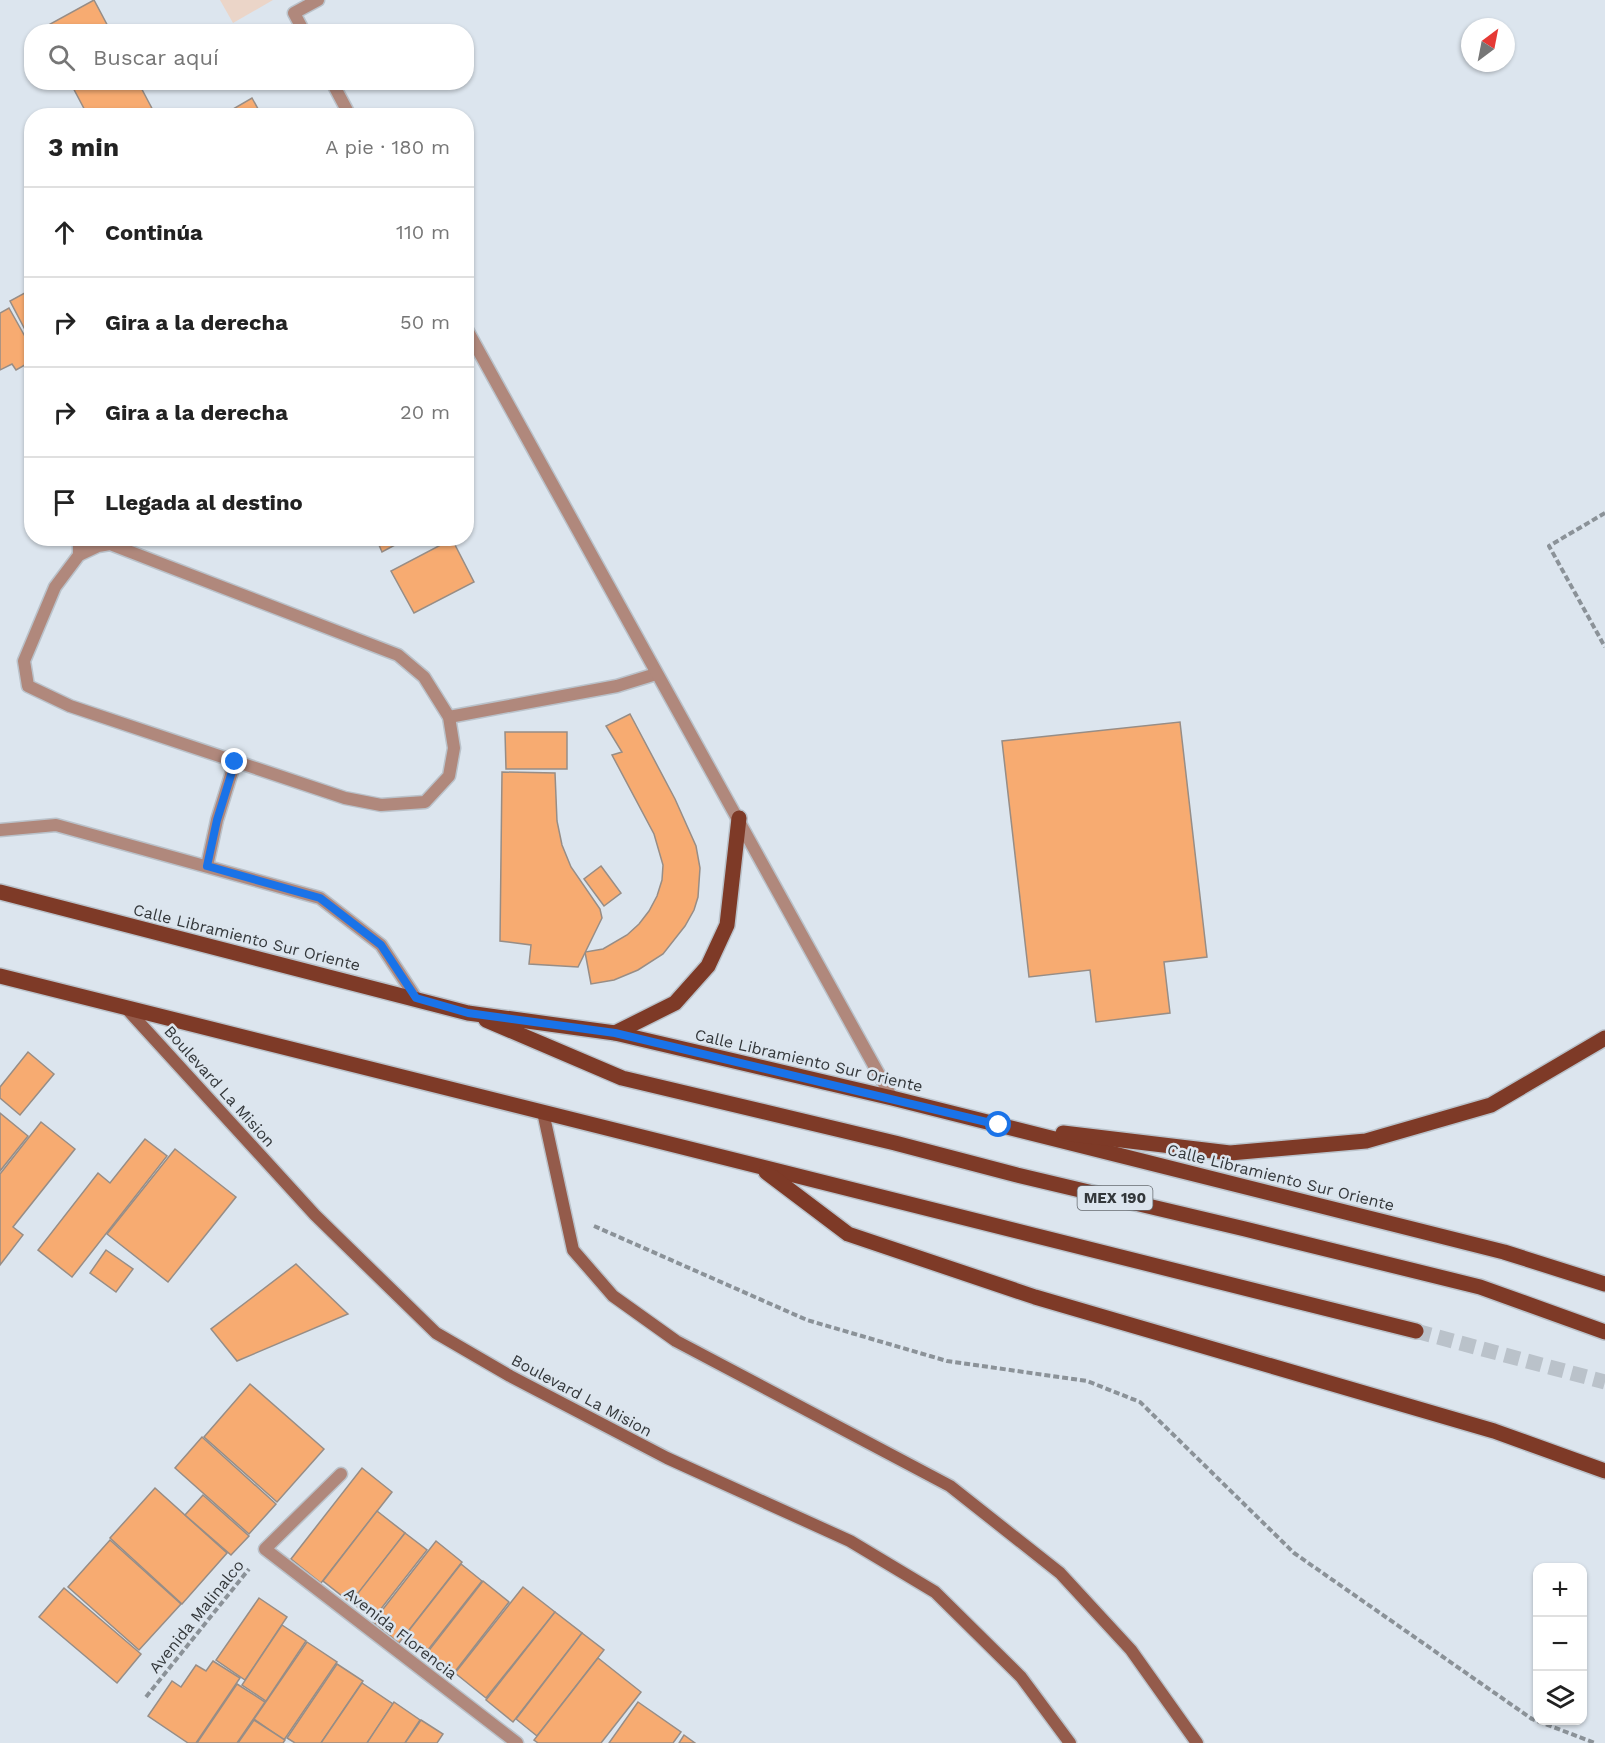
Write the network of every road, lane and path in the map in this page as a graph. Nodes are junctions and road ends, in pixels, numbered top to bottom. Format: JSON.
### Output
{"nodes":[{"id":1,"x":318,"y":0,"type":"edge"},
{"id":2,"x":300,"y":24,"type":"edge"},
{"id":3,"x":336,"y":90,"type":"edge"},
{"id":4,"x":346,"y":108,"type":"edge"},
{"id":5,"x":474,"y":343,"type":"edge"},
{"id":6,"x":1605,"y":513,"type":"edge"},
{"id":7,"x":79,"y":546,"type":"edge"},
{"id":8,"x":98,"y":546,"type":"edge"},
{"id":9,"x":115,"y":546,"type":"edge"},
{"id":10,"x":79,"y":555,"type":"junction"},
{"id":11,"x":1605,"y":647,"type":"edge"},
{"id":12,"x":656,"y":674,"type":"junction"},
{"id":13,"x":449,"y":717,"type":"junction"},
{"id":14,"x":235,"y":762,"type":"junction"},
{"id":15,"x":739,"y":818,"type":"junction"},
{"id":16,"x":0,"y":830,"type":"edge"},
{"id":17,"x":207,"y":866,"type":"junction"},
{"id":18,"x":0,"y":892,"type":"edge"},
{"id":19,"x":0,"y":976,"type":"edge"},
{"id":20,"x":416,"y":998,"type":"junction"},
{"id":21,"x":126,"y":1008,"type":"junction"},
{"id":22,"x":468,"y":1013,"type":"junction"},
{"id":23,"x":615,"y":1033,"type":"junction"},
{"id":24,"x":1605,"y":1038,"type":"edge"},
{"id":25,"x":892,"y":1098,"type":"junction"},
{"id":26,"x":543,"y":1112,"type":"junction"},
{"id":27,"x":999,"y":1125,"type":"junction"},
{"id":28,"x":759,"y":1167,"type":"junction"},
{"id":29,"x":563,"y":1213,"type":"junction"},
{"id":30,"x":1605,"y":1284,"type":"edge"},
{"id":31,"x":1416,"y":1331,"type":"tunnel mouth"},
{"id":32,"x":1605,"y":1332,"type":"edge"},
{"id":33,"x":1605,"y":1471,"type":"edge"},
{"id":34,"x":341,"y":1474,"type":"dead end"},
{"id":35,"x":265,"y":1549,"type":"junction"},
{"id":36,"x":146,"y":1697,"type":"dead end"},
{"id":37,"x":517,"y":1743,"type":"edge"},
{"id":38,"x":1070,"y":1743,"type":"edge"},
{"id":39,"x":1197,"y":1743,"type":"edge"},
{"id":40,"x":1595,"y":1743,"type":"edge"}],
"edges":[{"from":1,"to":2,"type":"street"},
{"from":3,"to":4,"type":"street"},
{"from":5,"to":12,"type":"street"},
{"from":6,"to":11,"type":"path"},
{"from":7,"to":10,"type":"street"},
{"from":8,"to":10,"type":"street"},
{"from":9,"to":13,"type":"street"},
{"from":10,"to":14,"type":"street"},
{"from":12,"to":13,"type":"street"},
{"from":12,"to":15,"type":"street"},
{"from":13,"to":14,"type":"street"},
{"from":14,"to":17,"type":"street"},
{"from":15,"to":23,"type":"main road"},
{"from":15,"to":25,"type":"street"},
{"from":16,"to":17,"type":"street"},
{"from":17,"to":20,"type":"street"},
{"from":18,"to":20,"type":"main road","name":"Calle Libramiento Sur Oriente"},
{"from":19,"to":21,"type":"main road"},
{"from":20,"to":22,"type":"main road","name":"Calle Libramiento Sur Oriente"},
{"from":21,"to":26,"type":"main road"},
{"from":21,"to":38,"type":"street","name":"Boulevard La Mision"},
{"from":22,"to":23,"type":"main road","name":"Calle Libramiento Sur Oriente"},
{"from":22,"to":32,"type":"main road","number":"MEX 190"},
{"from":23,"to":25,"type":"main road","name":"Calle Libramiento Sur Oriente"},
{"from":24,"to":27,"type":"main road"},
{"from":25,"to":27,"type":"main road","name":"Calle Libramiento Sur Oriente"},
{"from":26,"to":28,"type":"main road"},
{"from":26,"to":29,"type":"street"},
{"from":27,"to":30,"type":"main road","name":"Calle Libramiento Sur Oriente"},
{"from":28,"to":31,"type":"main road"},
{"from":28,"to":33,"type":"main road"},
{"from":29,"to":39,"type":"street"},
{"from":29,"to":40,"type":"path"},
{"from":34,"to":35,"type":"street"},
{"from":35,"to":36,"type":"path","name":"Avenida Malinalco"},
{"from":35,"to":37,"type":"street","name":"Avenida Florencia"}]}
